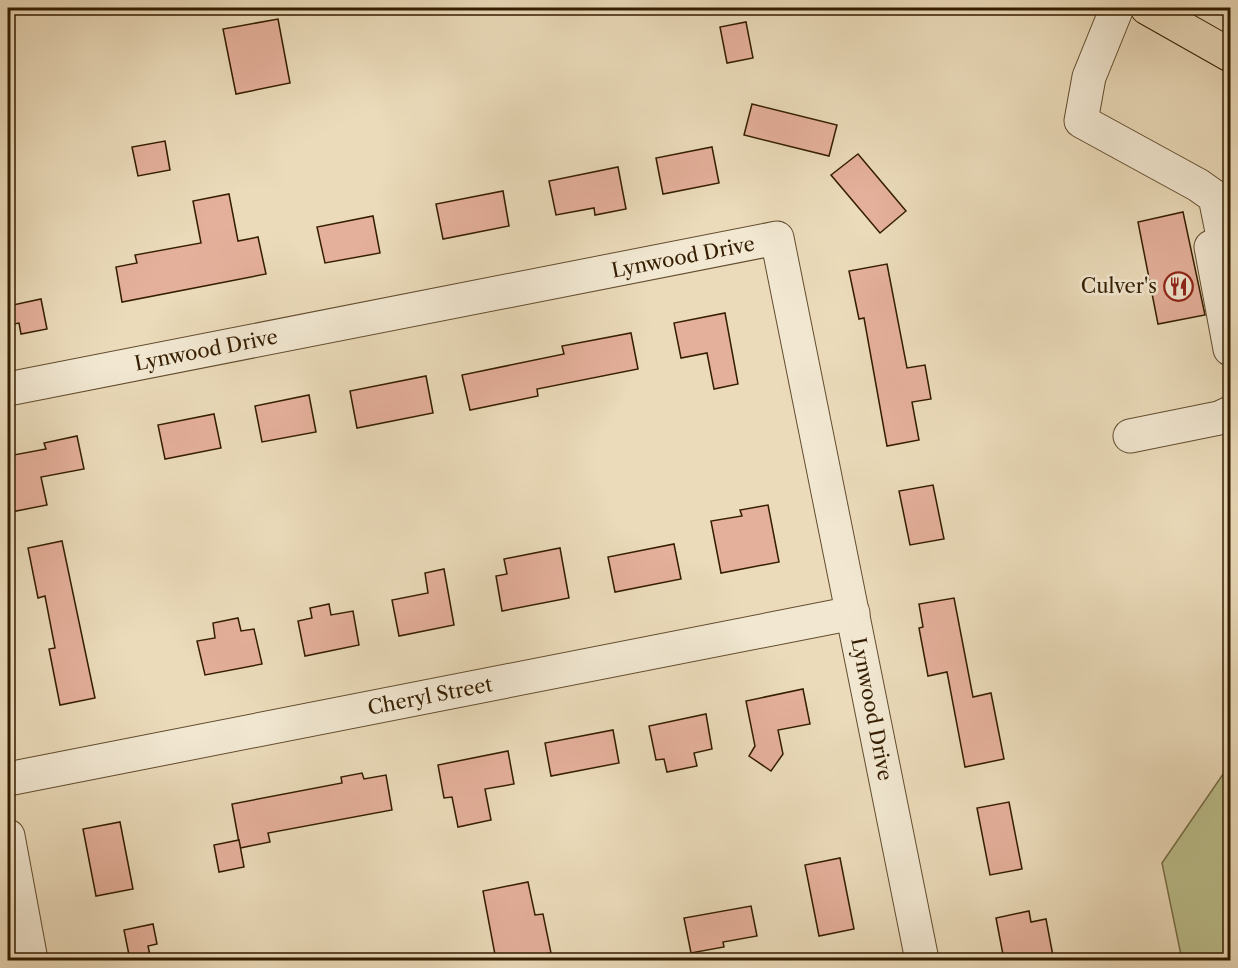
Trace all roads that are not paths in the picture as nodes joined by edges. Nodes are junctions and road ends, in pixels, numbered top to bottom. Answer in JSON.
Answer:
{"nodes":[{"id":1,"x":1117,"y":8,"type":"edge"},
{"id":2,"x":1147,"y":8,"type":"edge"},
{"id":3,"x":1230,"y":55,"type":"edge"},
{"id":4,"x":1198,"y":185,"type":"junction"},
{"id":5,"x":1230,"y":271,"type":"edge"},
{"id":6,"x":1230,"y":349,"type":"edge"},
{"id":7,"x":8,"y":389,"type":"edge"},
{"id":8,"x":1230,"y":412,"type":"edge"},
{"id":9,"x":1130,"y":436,"type":"dead end"},
{"id":10,"x":854,"y":614,"type":"junction"},
{"id":11,"x":8,"y":779,"type":"edge"},
{"id":12,"x":8,"y":836,"type":"edge"},
{"id":13,"x":31,"y":960,"type":"edge"},
{"id":14,"x":922,"y":960,"type":"edge"}],
"edges":[{"from":1,"to":4,"type":"street"},
{"from":2,"to":3,"type":"highway"},
{"from":4,"to":5,"type":"street"},
{"from":4,"to":6,"type":"street"},
{"from":7,"to":10,"type":"street","name":"Lynwood Drive"},
{"from":8,"to":9,"type":"street"},
{"from":10,"to":11,"type":"street","name":"Cheryl Street"},
{"from":10,"to":14,"type":"street","name":"Lynwood Drive"},
{"from":12,"to":13,"type":"street"}]}
